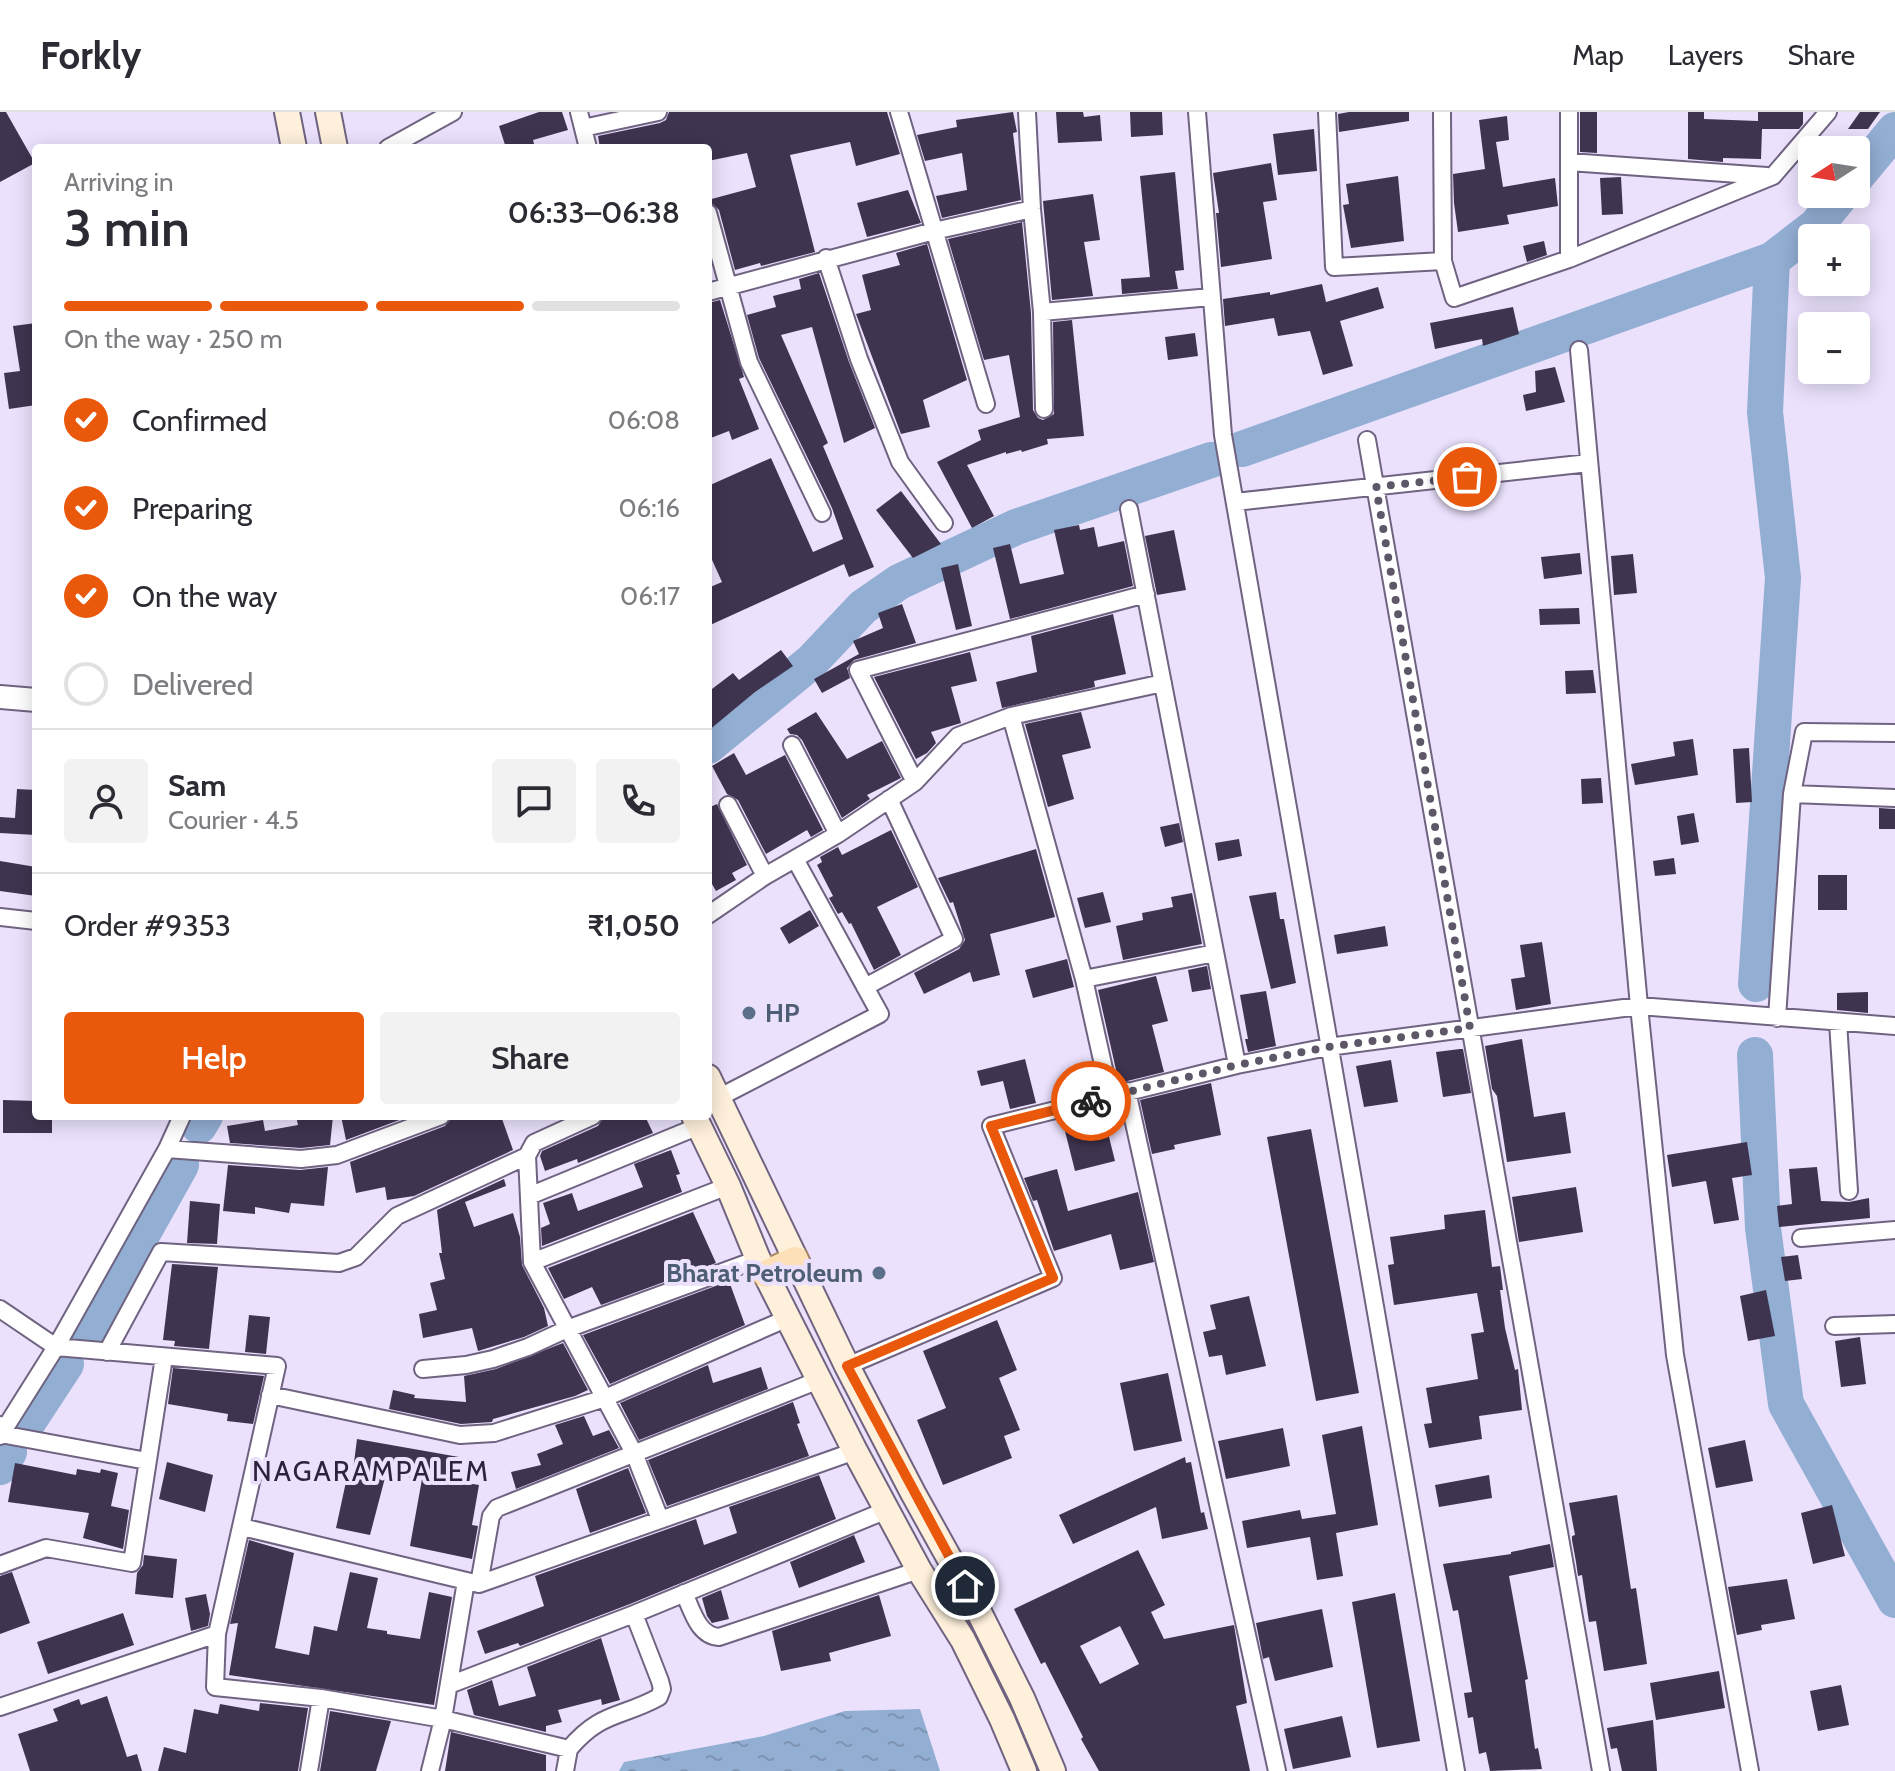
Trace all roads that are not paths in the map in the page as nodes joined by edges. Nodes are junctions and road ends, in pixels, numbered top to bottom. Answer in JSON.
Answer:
{"nodes":[{"id":1,"x":287,"y":112,"type":"edge"},
{"id":2,"x":328,"y":112,"type":"edge"},
{"id":3,"x":453,"y":112,"type":"edge"},
{"id":4,"x":658,"y":112,"type":"edge"},
{"id":5,"x":899,"y":112,"type":"edge"},
{"id":6,"x":1027,"y":112,"type":"edge"},
{"id":7,"x":1197,"y":112,"type":"edge"},
{"id":8,"x":1327,"y":112,"type":"edge"},
{"id":9,"x":1442,"y":112,"type":"edge"},
{"id":10,"x":1569,"y":112,"type":"edge"},
{"id":11,"x":1828,"y":112,"type":"edge"},
{"id":12,"x":581,"y":120,"type":"edge"},
{"id":13,"x":293,"y":144,"type":"edge"},
{"id":14,"x":334,"y":144,"type":"edge"},
{"id":15,"x":395,"y":144,"type":"edge"},
{"id":16,"x":587,"y":144,"type":"edge"},
{"id":17,"x":1569,"y":162,"type":"junction"},
{"id":18,"x":1773,"y":176,"type":"junction"},
{"id":19,"x":1032,"y":209,"type":"junction"},
{"id":20,"x":712,"y":228,"type":"edge"},
{"id":21,"x":934,"y":231,"type":"junction"},
{"id":22,"x":826,"y":258,"type":"junction"},
{"id":23,"x":1569,"y":259,"type":"junction"},
{"id":24,"x":1443,"y":261,"type":"junction"},
{"id":25,"x":728,"y":287,"type":"junction"},
{"id":26,"x":712,"y":291,"type":"edge"},
{"id":27,"x":1211,"y":297,"type":"junction"},
{"id":28,"x":1042,"y":312,"type":"junction"},
{"id":29,"x":1579,"y":350,"type":"dead end"},
{"id":30,"x":986,"y":404,"type":"dead end"},
{"id":31,"x":1044,"y":409,"type":"dead end"},
{"id":32,"x":1367,"y":440,"type":"dead end"},
{"id":33,"x":1589,"y":463,"type":"junction"},
{"id":34,"x":1376,"y":487,"type":"junction"},
{"id":35,"x":1235,"y":502,"type":"junction"},
{"id":36,"x":1129,"y":509,"type":"dead end"},
{"id":37,"x":822,"y":513,"type":"dead end"},
{"id":38,"x":944,"y":523,"type":"dead end"},
{"id":39,"x":1146,"y":594,"type":"junction"},
{"id":40,"x":1163,"y":683,"type":"junction"},
{"id":41,"x":0,"y":697,"type":"edge"},
{"id":42,"x":32,"y":700,"type":"edge"},
{"id":43,"x":1011,"y":716,"type":"junction"},
{"id":44,"x":1895,"y":733,"type":"edge"},
{"id":45,"x":792,"y":745,"type":"dead end"},
{"id":46,"x":915,"y":782,"type":"junction"},
{"id":47,"x":1792,"y":794,"type":"junction"},
{"id":48,"x":1895,"y":798,"type":"edge"},
{"id":49,"x":889,"y":799,"type":"junction"},
{"id":50,"x":728,"y":805,"type":"dead end"},
{"id":51,"x":838,"y":834,"type":"junction"},
{"id":52,"x":795,"y":859,"type":"junction"},
{"id":53,"x":765,"y":876,"type":"junction"},
{"id":54,"x":712,"y":912,"type":"edge"},
{"id":55,"x":0,"y":917,"type":"edge"},
{"id":56,"x":32,"y":921,"type":"edge"},
{"id":57,"x":1215,"y":953,"type":"junction"},
{"id":58,"x":1084,"y":979,"type":"junction"},
{"id":59,"x":865,"y":987,"type":"junction"},
{"id":60,"x":1639,"y":1006,"type":"junction"},
{"id":61,"x":1777,"y":1018,"type":"junction"},
{"id":62,"x":1838,"y":1022,"type":"junction"},
{"id":63,"x":1895,"y":1026,"type":"edge"},
{"id":64,"x":1470,"y":1028,"type":"junction"},
{"id":65,"x":1328,"y":1047,"type":"junction"},
{"id":66,"x":1237,"y":1065,"type":"junction"},
{"id":67,"x":713,"y":1087,"type":"edge"},
{"id":68,"x":1127,"y":1091,"type":"junction"},
{"id":69,"x":1110,"y":1096,"type":"junction"},
{"id":70,"x":180,"y":1120,"type":"edge"},
{"id":71,"x":430,"y":1120,"type":"edge"},
{"id":72,"x":584,"y":1120,"type":"edge"},
{"id":73,"x":696,"y":1121,"type":"edge"},
{"id":74,"x":167,"y":1149,"type":"junction"},
{"id":75,"x":527,"y":1156,"type":"junction"},
{"id":76,"x":728,"y":1186,"type":"junction"},
{"id":77,"x":1849,"y":1191,"type":"dead end"},
{"id":78,"x":529,"y":1196,"type":"junction"},
{"id":79,"x":1895,"y":1230,"type":"edge"},
{"id":80,"x":1801,"y":1238,"type":"dead end"},
{"id":81,"x":795,"y":1260,"type":"junction"},
{"id":82,"x":532,"y":1262,"type":"junction"},
{"id":83,"x":762,"y":1266,"type":"junction"},
{"id":84,"x":0,"y":1309,"type":"edge"},
{"id":85,"x":788,"y":1318,"type":"junction"},
{"id":86,"x":1895,"y":1324,"type":"edge"},
{"id":87,"x":1834,"y":1326,"type":"dead end"},
{"id":88,"x":567,"y":1329,"type":"junction"},
{"id":89,"x":56,"y":1347,"type":"junction"},
{"id":90,"x":107,"y":1352,"type":"junction"},
{"id":91,"x":164,"y":1357,"type":"junction"},
{"id":92,"x":847,"y":1366,"type":"junction"},
{"id":93,"x":423,"y":1369,"type":"dead end"},
{"id":94,"x":819,"y":1380,"type":"junction"},
{"id":95,"x":270,"y":1395,"type":"junction"},
{"id":96,"x":605,"y":1398,"type":"junction"},
{"id":97,"x":0,"y":1431,"type":"edge"},
{"id":98,"x":855,"y":1451,"type":"junction"},
{"id":99,"x":634,"y":1453,"type":"junction"},
{"id":100,"x":147,"y":1461,"type":"junction"},
{"id":101,"x":887,"y":1510,"type":"junction"},
{"id":102,"x":660,"y":1519,"type":"junction"},
{"id":103,"x":242,"y":1527,"type":"junction"},
{"id":104,"x":0,"y":1565,"type":"edge"},
{"id":105,"x":919,"y":1570,"type":"junction"},
{"id":106,"x":473,"y":1582,"type":"junction"},
{"id":107,"x":684,"y":1593,"type":"junction"},
{"id":108,"x":634,"y":1614,"type":"junction"},
{"id":109,"x":217,"y":1634,"type":"junction"},
{"id":110,"x":449,"y":1685,"type":"junction"},
{"id":111,"x":321,"y":1698,"type":"junction"},
{"id":112,"x":0,"y":1707,"type":"edge"},
{"id":113,"x":443,"y":1719,"type":"junction"},
{"id":114,"x":569,"y":1749,"type":"junction"},
{"id":115,"x":309,"y":1771,"type":"edge"},
{"id":116,"x":430,"y":1771,"type":"edge"},
{"id":117,"x":565,"y":1771,"type":"edge"},
{"id":118,"x":1024,"y":1771,"type":"edge"},
{"id":119,"x":1053,"y":1771,"type":"edge"},
{"id":120,"x":1277,"y":1771,"type":"edge"},
{"id":121,"x":1456,"y":1771,"type":"edge"},
{"id":122,"x":1601,"y":1771,"type":"edge"},
{"id":123,"x":1750,"y":1771,"type":"edge"}],
"edges":[{"from":1,"to":13,"type":"main road"},
{"from":2,"to":14,"type":"main road"},
{"from":3,"to":15,"type":"street"},
{"from":4,"to":12,"type":"street"},
{"from":5,"to":21,"type":"street"},
{"from":6,"to":19,"type":"street"},
{"from":7,"to":27,"type":"street"},
{"from":8,"to":24,"type":"street"},
{"from":9,"to":24,"type":"street"},
{"from":10,"to":17,"type":"street"},
{"from":11,"to":18,"type":"street"},
{"from":12,"to":16,"type":"street"},
{"from":17,"to":18,"type":"street"},
{"from":17,"to":23,"type":"street"},
{"from":18,"to":23,"type":"street"},
{"from":19,"to":21,"type":"street"},
{"from":19,"to":28,"type":"street"},
{"from":20,"to":25,"type":"street"},
{"from":21,"to":22,"type":"street"},
{"from":21,"to":30,"type":"street"},
{"from":22,"to":25,"type":"street"},
{"from":22,"to":38,"type":"street"},
{"from":23,"to":24,"type":"street"},
{"from":25,"to":26,"type":"street"},
{"from":25,"to":37,"type":"street"},
{"from":27,"to":28,"type":"street"},
{"from":27,"to":35,"type":"street"},
{"from":28,"to":31,"type":"street"},
{"from":29,"to":33,"type":"street"},
{"from":32,"to":34,"type":"street"},
{"from":33,"to":34,"type":"street"},
{"from":33,"to":60,"type":"street"},
{"from":34,"to":35,"type":"street"},
{"from":34,"to":64,"type":"street"},
{"from":35,"to":65,"type":"street"},
{"from":36,"to":39,"type":"street"},
{"from":39,"to":40,"type":"street"},
{"from":39,"to":46,"type":"street"},
{"from":40,"to":43,"type":"street"},
{"from":40,"to":57,"type":"street"},
{"from":41,"to":42,"type":"street"},
{"from":43,"to":46,"type":"street"},
{"from":43,"to":58,"type":"street"},
{"from":44,"to":47,"type":"street"},
{"from":45,"to":51,"type":"street"},
{"from":46,"to":49,"type":"street"},
{"from":47,"to":48,"type":"street"},
{"from":47,"to":61,"type":"street"},
{"from":49,"to":51,"type":"street"},
{"from":49,"to":59,"type":"street"},
{"from":50,"to":53,"type":"street"},
{"from":51,"to":52,"type":"street"},
{"from":52,"to":53,"type":"street"},
{"from":52,"to":59,"type":"street"},
{"from":53,"to":54,"type":"street"},
{"from":55,"to":56,"type":"street"},
{"from":57,"to":58,"type":"street"},
{"from":57,"to":66,"type":"street"},
{"from":58,"to":69,"type":"street"},
{"from":59,"to":67,"type":"street"},
{"from":60,"to":61,"type":"street"},
{"from":60,"to":64,"type":"street"},
{"from":60,"to":123,"type":"street"},
{"from":61,"to":62,"type":"street"},
{"from":62,"to":63,"type":"street"},
{"from":62,"to":77,"type":"street"},
{"from":64,"to":65,"type":"street"},
{"from":64,"to":122,"type":"street"},
{"from":65,"to":66,"type":"street"},
{"from":65,"to":121,"type":"street"},
{"from":66,"to":68,"type":"street"},
{"from":67,"to":81,"type":"main road"},
{"from":68,"to":69,"type":"street"},
{"from":68,"to":120,"type":"street"},
{"from":69,"to":92,"type":"street"},
{"from":70,"to":74,"type":"street"},
{"from":71,"to":74,"type":"street"},
{"from":72,"to":75,"type":"street"},
{"from":73,"to":76,"type":"main road"},
{"from":73,"to":78,"type":"street"},
{"from":74,"to":89,"type":"street"},
{"from":75,"to":78,"type":"street"},
{"from":75,"to":90,"type":"street"},
{"from":76,"to":82,"type":"street"},
{"from":76,"to":83,"type":"main road"},
{"from":78,"to":82,"type":"street"},
{"from":79,"to":80,"type":"street"},
{"from":81,"to":83,"type":"main road"},
{"from":81,"to":92,"type":"main road"},
{"from":82,"to":88,"type":"street"},
{"from":83,"to":85,"type":"main road"},
{"from":83,"to":88,"type":"street"},
{"from":84,"to":89,"type":"street"},
{"from":85,"to":94,"type":"main road"},
{"from":85,"to":96,"type":"street"},
{"from":86,"to":87,"type":"street"},
{"from":88,"to":93,"type":"street"},
{"from":88,"to":96,"type":"street"},
{"from":89,"to":90,"type":"street"},
{"from":89,"to":97,"type":"street"},
{"from":90,"to":91,"type":"street"},
{"from":91,"to":95,"type":"street"},
{"from":91,"to":100,"type":"street"},
{"from":92,"to":119,"type":"main road"},
{"from":94,"to":98,"type":"main road"},
{"from":94,"to":99,"type":"street"},
{"from":95,"to":96,"type":"street"},
{"from":95,"to":103,"type":"street"},
{"from":96,"to":99,"type":"street"},
{"from":97,"to":100,"type":"street"},
{"from":98,"to":101,"type":"main road"},
{"from":98,"to":102,"type":"street"},
{"from":99,"to":102,"type":"street"},
{"from":99,"to":106,"type":"street"},
{"from":100,"to":104,"type":"street"},
{"from":101,"to":105,"type":"main road"},
{"from":101,"to":107,"type":"street"},
{"from":102,"to":106,"type":"street"},
{"from":103,"to":106,"type":"street"},
{"from":103,"to":109,"type":"street"},
{"from":105,"to":107,"type":"street"},
{"from":105,"to":118,"type":"main road"},
{"from":106,"to":110,"type":"street"},
{"from":107,"to":108,"type":"street"},
{"from":108,"to":110,"type":"street"},
{"from":108,"to":114,"type":"street"},
{"from":109,"to":111,"type":"street"},
{"from":109,"to":112,"type":"street"},
{"from":110,"to":113,"type":"street"},
{"from":111,"to":113,"type":"street"},
{"from":111,"to":115,"type":"street"},
{"from":113,"to":114,"type":"street"},
{"from":113,"to":116,"type":"street"},
{"from":114,"to":117,"type":"street"}]}
